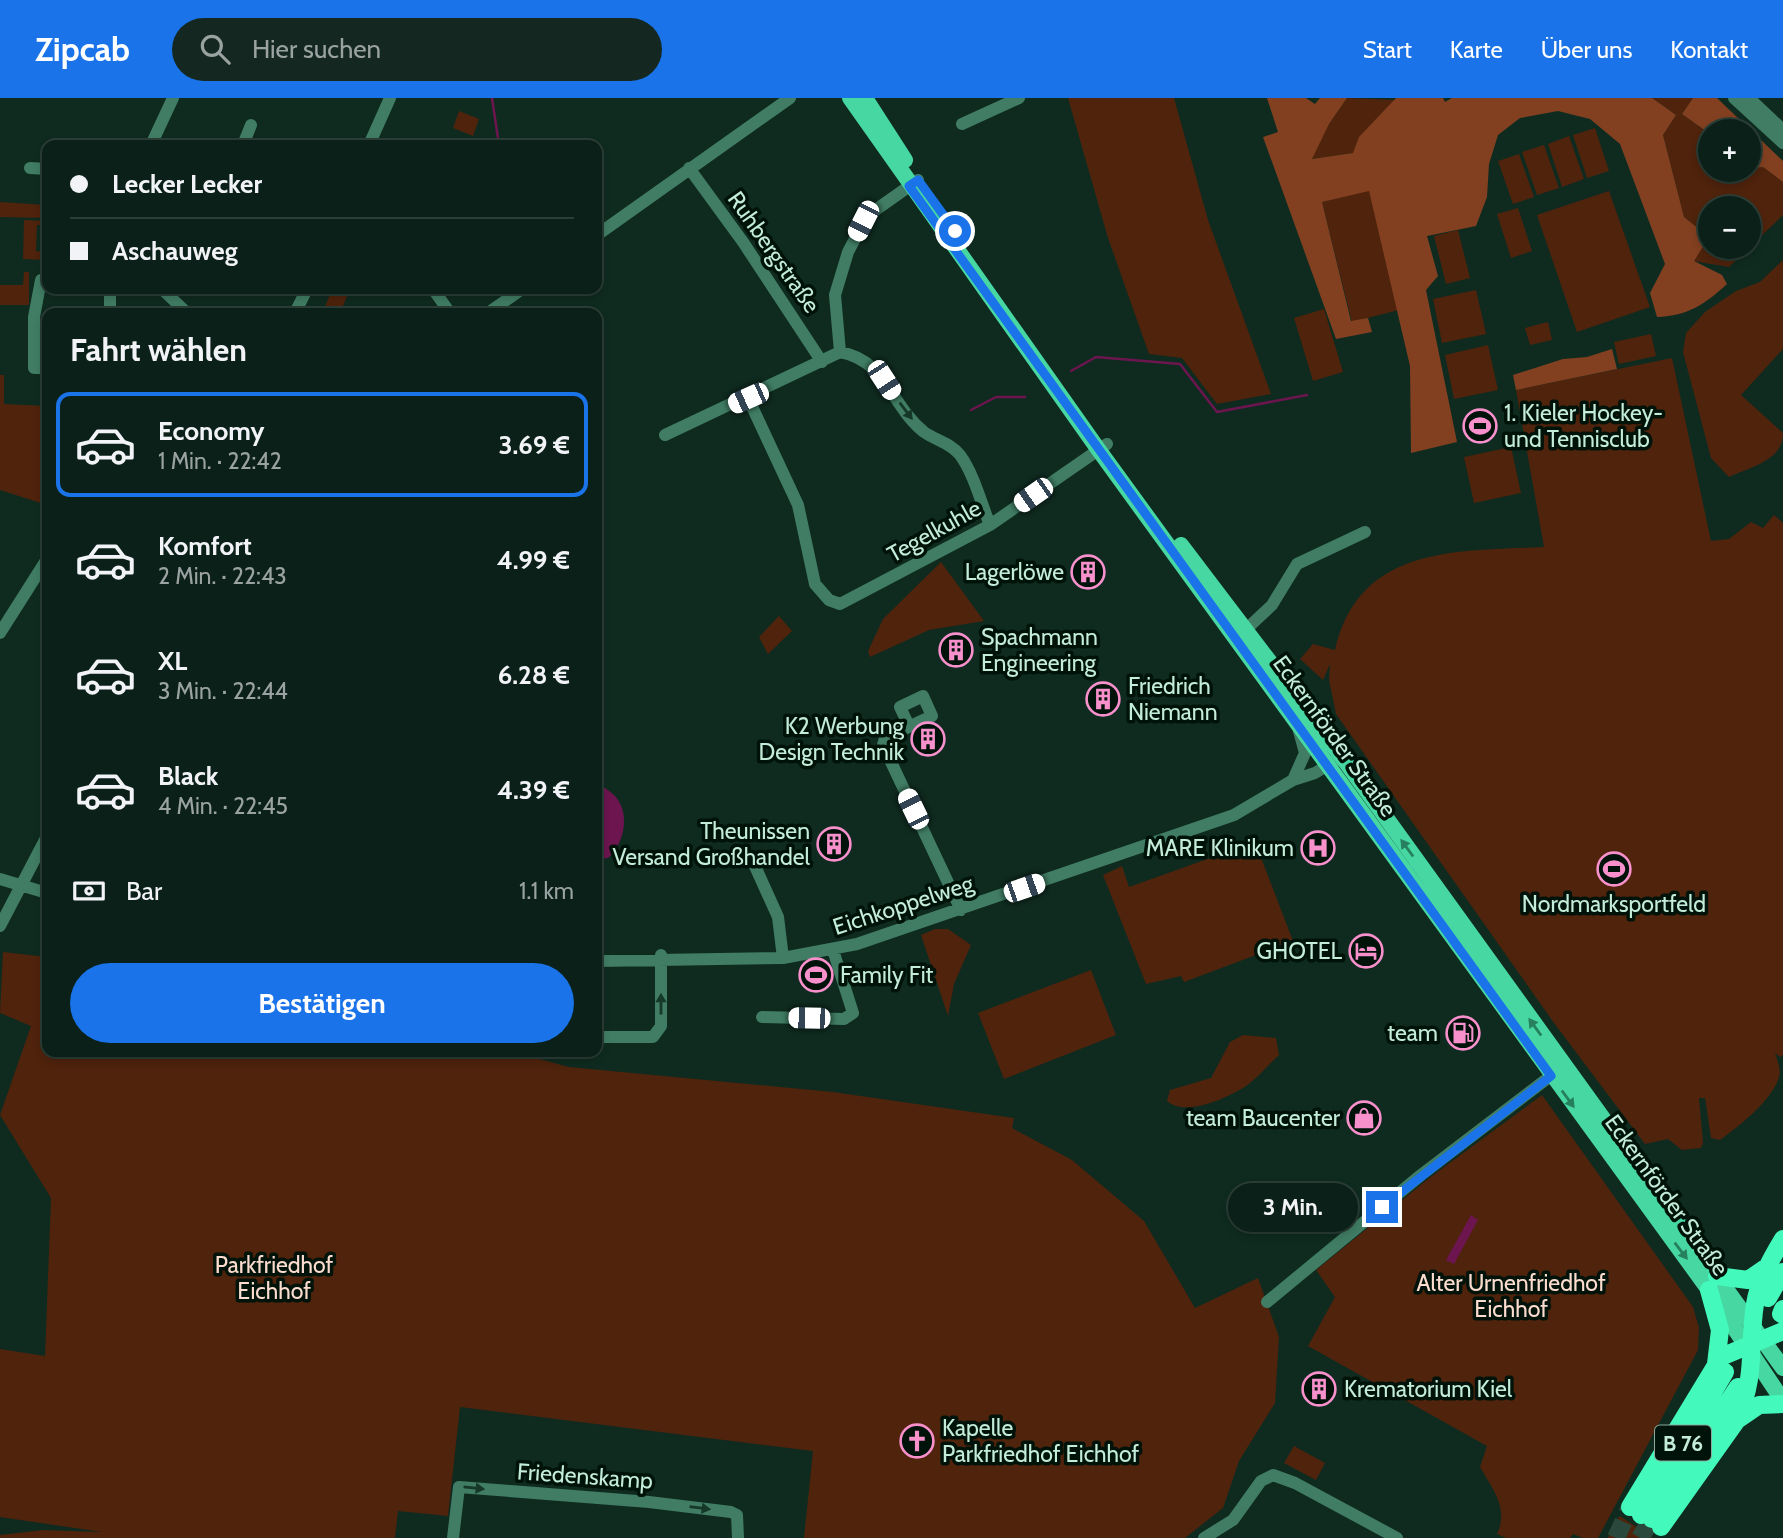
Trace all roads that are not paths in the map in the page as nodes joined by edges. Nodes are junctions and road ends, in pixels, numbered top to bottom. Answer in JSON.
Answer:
{"nodes":[{"id":1,"x":173,"y":98,"type":"edge"},
{"id":2,"x":390,"y":98,"type":"edge"},
{"id":3,"x":790,"y":98,"type":"edge"},
{"id":4,"x":850,"y":98,"type":"edge"},
{"id":5,"x":865,"y":98,"type":"edge"},
{"id":6,"x":1019,"y":98,"type":"edge"},
{"id":7,"x":1734,"y":98,"type":"edge"},
{"id":8,"x":1749,"y":98,"type":"edge"},
{"id":9,"x":962,"y":124,"type":"dead end"},
{"id":10,"x":251,"y":125,"type":"dead end"},
{"id":11,"x":1783,"y":130,"type":"edge"},
{"id":12,"x":157,"y":140,"type":"edge"},
{"id":13,"x":245,"y":140,"type":"edge"},
{"id":14,"x":371,"y":140,"type":"edge"},
{"id":15,"x":1783,"y":143,"type":"edge"},
{"id":16,"x":689,"y":168,"type":"junction"},
{"id":17,"x":30,"y":169,"type":"dead end"},
{"id":18,"x":42,"y":169,"type":"edge"},
{"id":19,"x":914,"y":183,"type":"junction"},
{"id":20,"x":602,"y":231,"type":"edge"},
{"id":21,"x":41,"y":280,"type":"dead end"},
{"id":22,"x":167,"y":294,"type":"edge"},
{"id":23,"x":515,"y":294,"type":"edge"},
{"id":24,"x":182,"y":308,"type":"edge"},
{"id":25,"x":495,"y":308,"type":"edge"},
{"id":26,"x":840,"y":352,"type":"junction"},
{"id":27,"x":822,"y":362,"type":"junction"},
{"id":28,"x":42,"y":368,"type":"edge"},
{"id":29,"x":748,"y":398,"type":"junction"},
{"id":30,"x":665,"y":435,"type":"dead end"},
{"id":31,"x":1102,"y":447,"type":"junction"},
{"id":32,"x":990,"y":525,"type":"junction"},
{"id":33,"x":1365,"y":532,"type":"dead end"},
{"id":34,"x":42,"y":567,"type":"edge"},
{"id":35,"x":0,"y":633,"type":"edge"},
{"id":36,"x":1241,"y":634,"type":"junction"},
{"id":37,"x":1296,"y":720,"type":"junction"},
{"id":38,"x":909,"y":726,"type":"dead end"},
{"id":39,"x":1332,"y":756,"type":"junction"},
{"id":40,"x":1300,"y":768,"type":"junction"},
{"id":41,"x":1293,"y":780,"type":"junction"},
{"id":42,"x":42,"y":845,"type":"edge"},
{"id":43,"x":754,"y":864,"type":"dead end"},
{"id":44,"x":0,"y":879,"type":"edge"},
{"id":45,"x":20,"y":885,"type":"junction"},
{"id":46,"x":42,"y":892,"type":"edge"},
{"id":47,"x":961,"y":910,"type":"junction"},
{"id":48,"x":0,"y":926,"type":"edge"},
{"id":49,"x":833,"y":950,"type":"junction"},
{"id":50,"x":661,"y":958,"type":"junction"},
{"id":51,"x":783,"y":958,"type":"junction"},
{"id":52,"x":602,"y":961,"type":"edge"},
{"id":53,"x":762,"y":1017,"type":"dead end"},
{"id":54,"x":602,"y":1037,"type":"edge"},
{"id":55,"x":1557,"y":1072,"type":"junction"},
{"id":56,"x":1783,"y":1239,"type":"edge"},
{"id":57,"x":1775,"y":1269,"type":"edge"},
{"id":58,"x":1713,"y":1283,"type":"junction"},
{"id":59,"x":1768,"y":1298,"type":"dead end"},
{"id":60,"x":1267,"y":1302,"type":"dead end"},
{"id":61,"x":1782,"y":1318,"type":"edge"},
{"id":62,"x":1754,"y":1342,"type":"junction"},
{"id":63,"x":1783,"y":1367,"type":"edge"},
{"id":64,"x":1721,"y":1368,"type":"junction"},
{"id":65,"x":1738,"y":1387,"type":"dead end"},
{"id":66,"x":1783,"y":1402,"type":"edge"},
{"id":67,"x":1737,"y":1420,"type":"junction"},
{"id":68,"x":1645,"y":1518,"type":"junction"},
{"id":69,"x":453,"y":1538,"type":"edge"},
{"id":70,"x":738,"y":1538,"type":"edge"},
{"id":71,"x":1204,"y":1538,"type":"edge"},
{"id":72,"x":1397,"y":1538,"type":"edge"}],
"edges":[{"from":1,"to":12,"type":"street"},
{"from":2,"to":14,"type":"street"},
{"from":3,"to":16,"type":"street"},
{"from":4,"to":19,"type":"main road","name":"Eckernförder Straße"},
{"from":5,"to":19,"type":"main road","name":"Eckernförder Straße"},
{"from":6,"to":9,"type":"street"},
{"from":7,"to":15,"type":"street"},
{"from":8,"to":11,"type":"street"},
{"from":10,"to":13,"type":"street"},
{"from":16,"to":20,"type":"street"},
{"from":16,"to":27,"type":"street","name":"Ruhbergstraße"},
{"from":17,"to":18,"type":"street"},
{"from":19,"to":26,"type":"street"},
{"from":19,"to":31,"type":"main road","name":"Eckernförder Straße"},
{"from":21,"to":28,"type":"street"},
{"from":22,"to":24,"type":"street"},
{"from":23,"to":25,"type":"street"},
{"from":26,"to":27,"type":"street"},
{"from":26,"to":32,"type":"street","one_way":true},
{"from":27,"to":29,"type":"street"},
{"from":29,"to":30,"type":"street"},
{"from":29,"to":32,"type":"street","name":"Tegelkuhle"},
{"from":31,"to":32,"type":"street","name":"Tegelkuhle"},
{"from":31,"to":36,"type":"main road","name":"Eckernförder Straße"},
{"from":33,"to":36,"type":"street"},
{"from":34,"to":35,"type":"street"},
{"from":36,"to":37,"type":"main road","name":"Eckernförder Straße"},
{"from":36,"to":39,"type":"main road","name":"Eckernförder Straße"},
{"from":37,"to":39,"type":"main road","name":"Eckernförder Straße"},
{"from":37,"to":40,"type":"street","name":"Eichkoppelweg"},
{"from":38,"to":47,"type":"street"},
{"from":39,"to":40,"type":"street","name":"Eichkoppelweg"},
{"from":39,"to":41,"type":"street","name":"Eichkoppelweg"},
{"from":39,"to":55,"type":"main road","name":"Eckernförder Straße"},
{"from":40,"to":41,"type":"street","name":"Eichkoppelweg"},
{"from":41,"to":47,"type":"street","name":"Eichkoppelweg"},
{"from":42,"to":45,"type":"street"},
{"from":43,"to":51,"type":"street"},
{"from":44,"to":45,"type":"street"},
{"from":45,"to":46,"type":"street"},
{"from":45,"to":48,"type":"street"},
{"from":47,"to":49,"type":"street","name":"Eichkoppelweg"},
{"from":49,"to":51,"type":"street","name":"Eichkoppelweg"},
{"from":49,"to":53,"type":"street"},
{"from":50,"to":51,"type":"street","name":"Eichkoppelweg"},
{"from":50,"to":52,"type":"street","name":"Eichkoppelweg"},
{"from":54,"to":50,"type":"street","one_way":true},
{"from":55,"to":58,"type":"main road","name":"Eckernförder Straße"},
{"from":55,"to":60,"type":"street"},
{"from":56,"to":57,"type":"highway"},
{"from":57,"to":58,"type":"highway"},
{"from":57,"to":59,"type":"highway"},
{"from":57,"to":62,"type":"highway"},
{"from":58,"to":62,"type":"main road","name":"Eckernförder Straße"},
{"from":58,"to":64,"type":"highway"},
{"from":61,"to":62,"type":"highway"},
{"from":62,"to":63,"type":"main road","name":"Eckernförder Straße"},
{"from":62,"to":64,"type":"highway"},
{"from":62,"to":66,"type":"main road","name":"Eckernförder Straße"},
{"from":62,"to":67,"type":"highway"},
{"from":64,"to":68,"type":"highway","number":"B 76"},
{"from":65,"to":68,"type":"highway","number":"B 76"},
{"from":66,"to":67,"type":"highway"},
{"from":67,"to":68,"type":"highway"},
{"from":69,"to":70,"type":"street","name":"Friedenskamp","one_way":true},
{"from":71,"to":72,"type":"street"}]}
